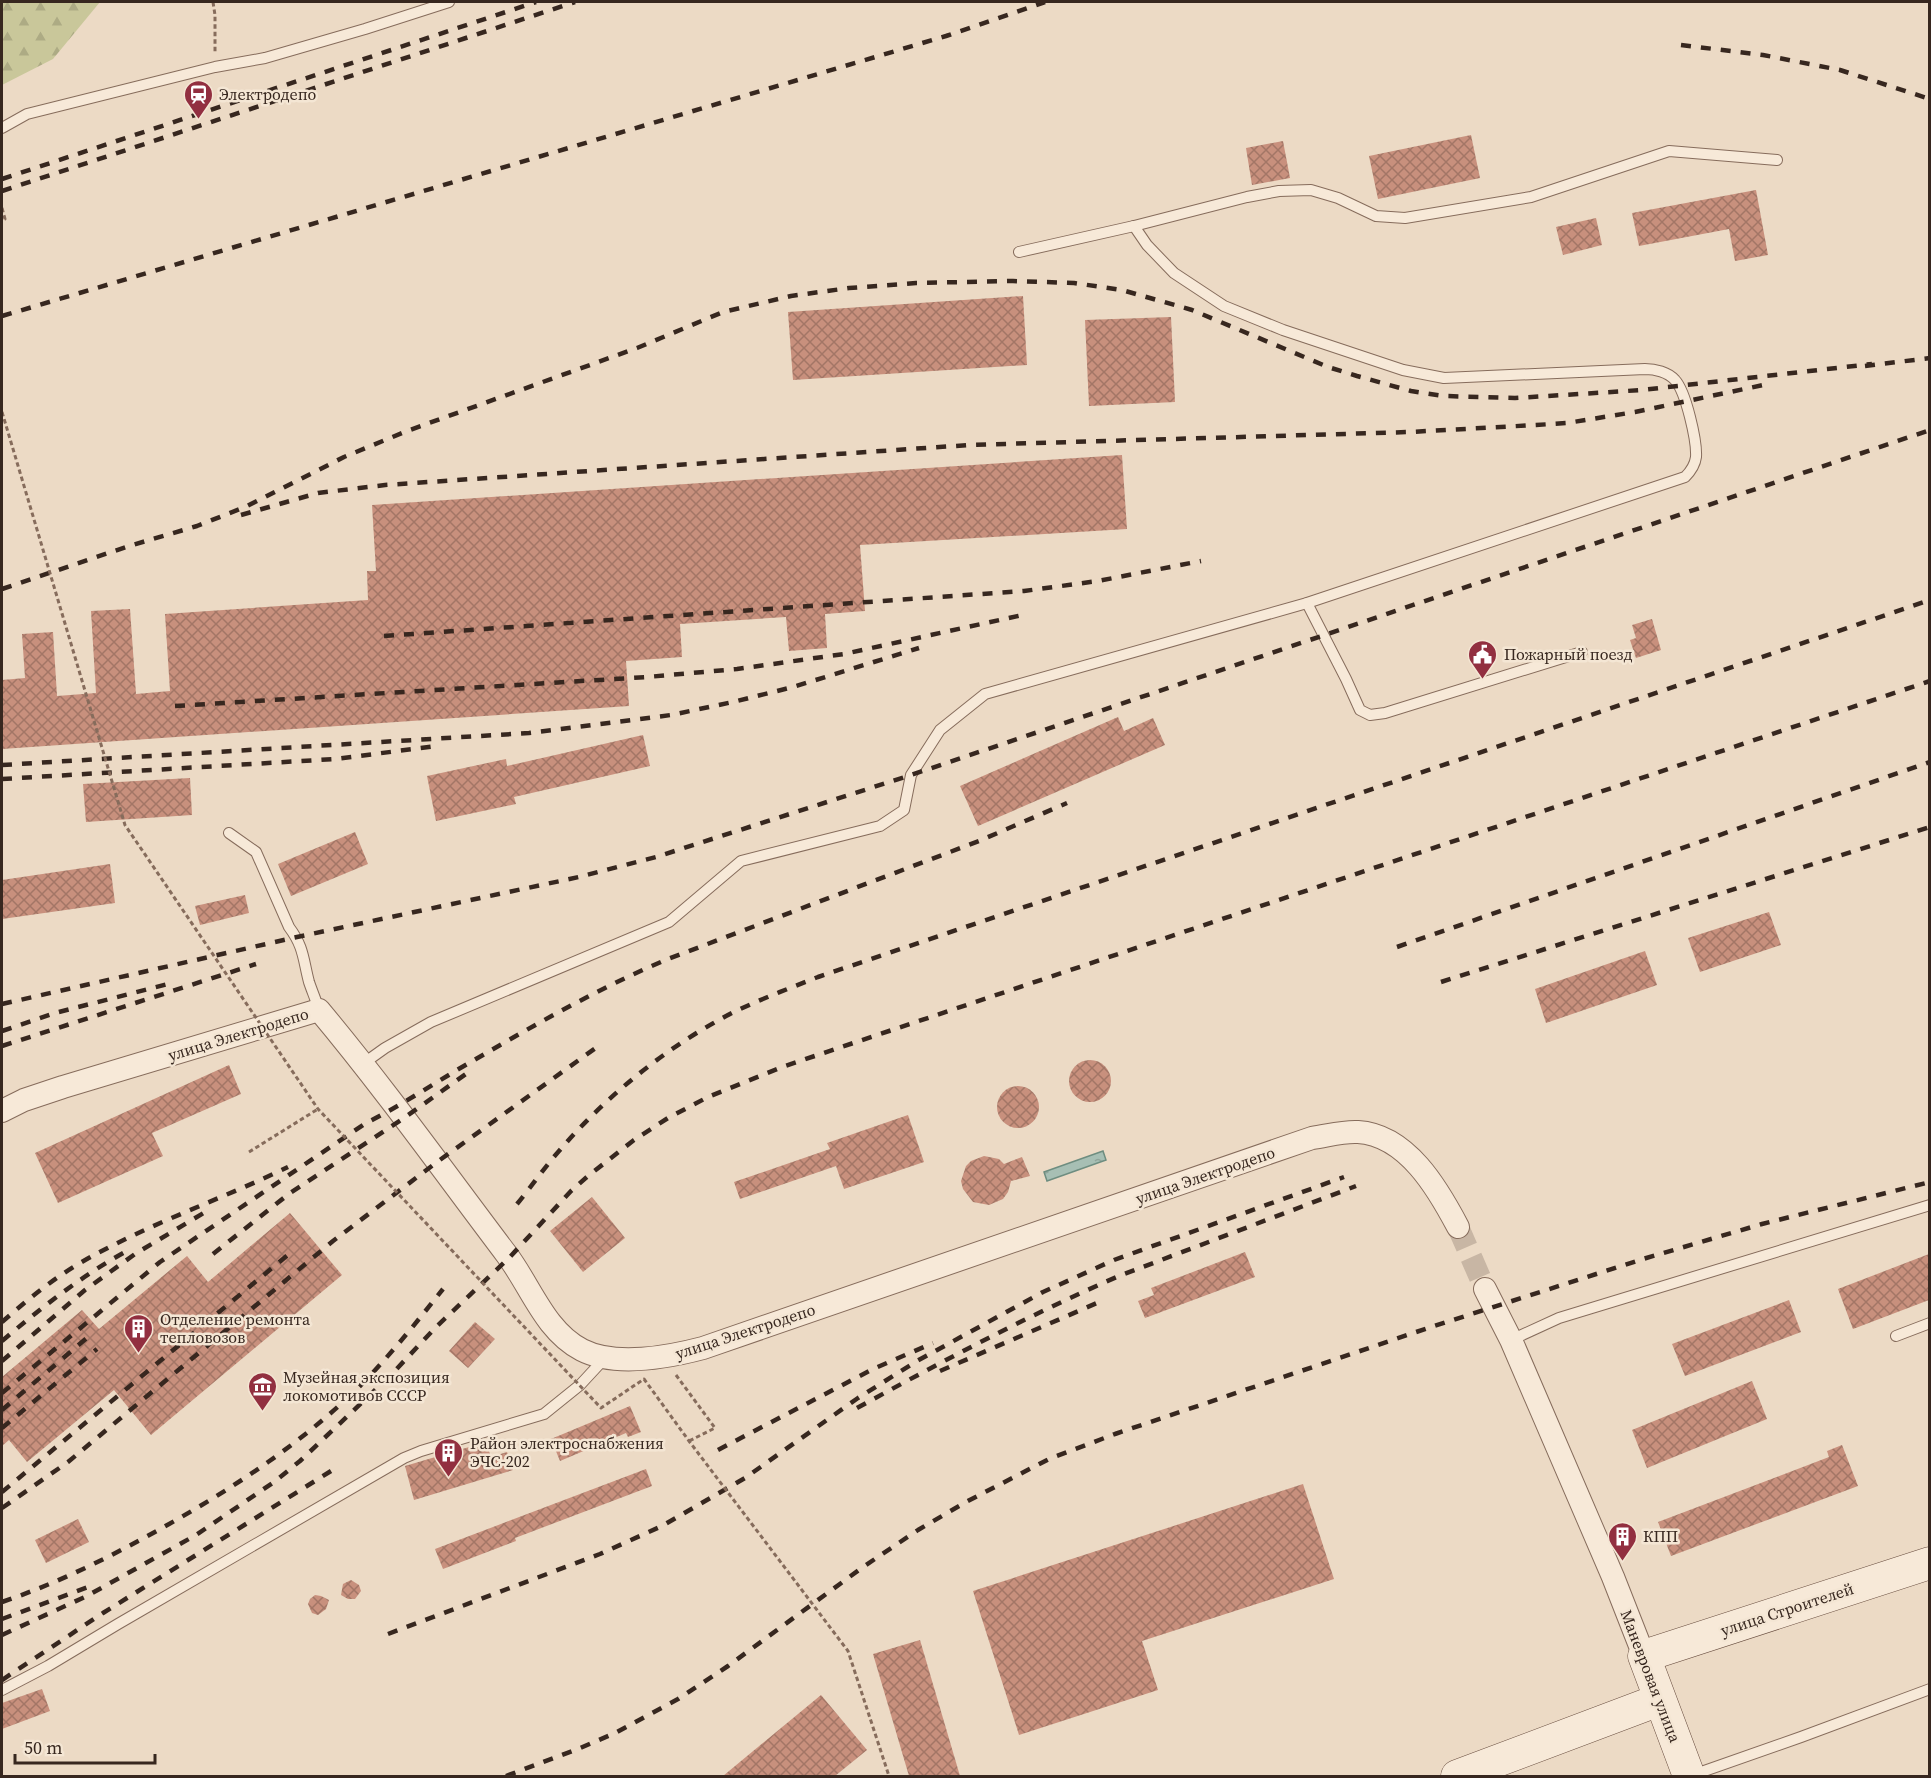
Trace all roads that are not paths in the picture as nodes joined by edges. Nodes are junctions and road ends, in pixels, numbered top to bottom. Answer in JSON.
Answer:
{"nodes":[{"id":1,"x":449,"y":2,"type":"edge"},
{"id":2,"x":2,"y":128,"type":"edge"},
{"id":3,"x":1777,"y":160,"type":"dead end"},
{"id":4,"x":1134,"y":226,"type":"junction"},
{"id":5,"x":1019,"y":252,"type":"dead end"},
{"id":6,"x":1307,"y":603,"type":"junction"},
{"id":7,"x":1582,"y":652,"type":"dead end"},
{"id":8,"x":228,"y":833,"type":"dead end"},
{"id":9,"x":319,"y":1010,"type":"junction"},
{"id":10,"x":363,"y":1064,"type":"junction"},
{"id":11,"x":2,"y":1111,"type":"edge"},
{"id":12,"x":1929,"y":1204,"type":"edge"},
{"id":13,"x":1458,"y":1227,"type":"tunnel mouth"},
{"id":14,"x":1485,"y":1289,"type":"tunnel mouth"},
{"id":15,"x":1929,"y":1323,"type":"edge"},
{"id":16,"x":1896,"y":1336,"type":"dead end"},
{"id":17,"x":1511,"y":1340,"type":"junction"},
{"id":18,"x":605,"y":1358,"type":"junction"},
{"id":19,"x":1927,"y":1570,"type":"edge"},
{"id":20,"x":1644,"y":1656,"type":"junction"},
{"id":21,"x":1929,"y":1689,"type":"edge"},
{"id":22,"x":2,"y":1690,"type":"edge"},
{"id":23,"x":1659,"y":1700,"type":"junction"},
{"id":24,"x":1456,"y":1776,"type":"edge"},
{"id":25,"x":1689,"y":1776,"type":"edge"}],
"edges":[{"from":1,"to":2,"type":"lane"},
{"from":3,"to":4,"type":"lane"},
{"from":4,"to":5,"type":"lane"},
{"from":4,"to":6,"type":"lane"},
{"from":6,"to":7,"type":"lane"},
{"from":6,"to":10,"type":"lane"},
{"from":8,"to":9,"type":"lane"},
{"from":9,"to":10,"type":"street","name":"улица Электродепо"},
{"from":9,"to":11,"type":"street","name":"улица Электродепо"},
{"from":10,"to":18,"type":"street","name":"улица Электродепо"},
{"from":12,"to":17,"type":"lane"},
{"from":13,"to":18,"type":"street","name":"улица Электродепо"},
{"from":14,"to":17,"type":"street"},
{"from":15,"to":16,"type":"lane"},
{"from":17,"to":20,"type":"street","name":"Маневровая улица"},
{"from":18,"to":22,"type":"lane"},
{"from":19,"to":20,"type":"street","name":"улица Строителей"},
{"from":20,"to":23,"type":"street","name":"Маневровая улица"},
{"from":21,"to":25,"type":"lane"},
{"from":23,"to":24,"type":"street"},
{"from":23,"to":25,"type":"street","name":"Маневровая улица"}]}
